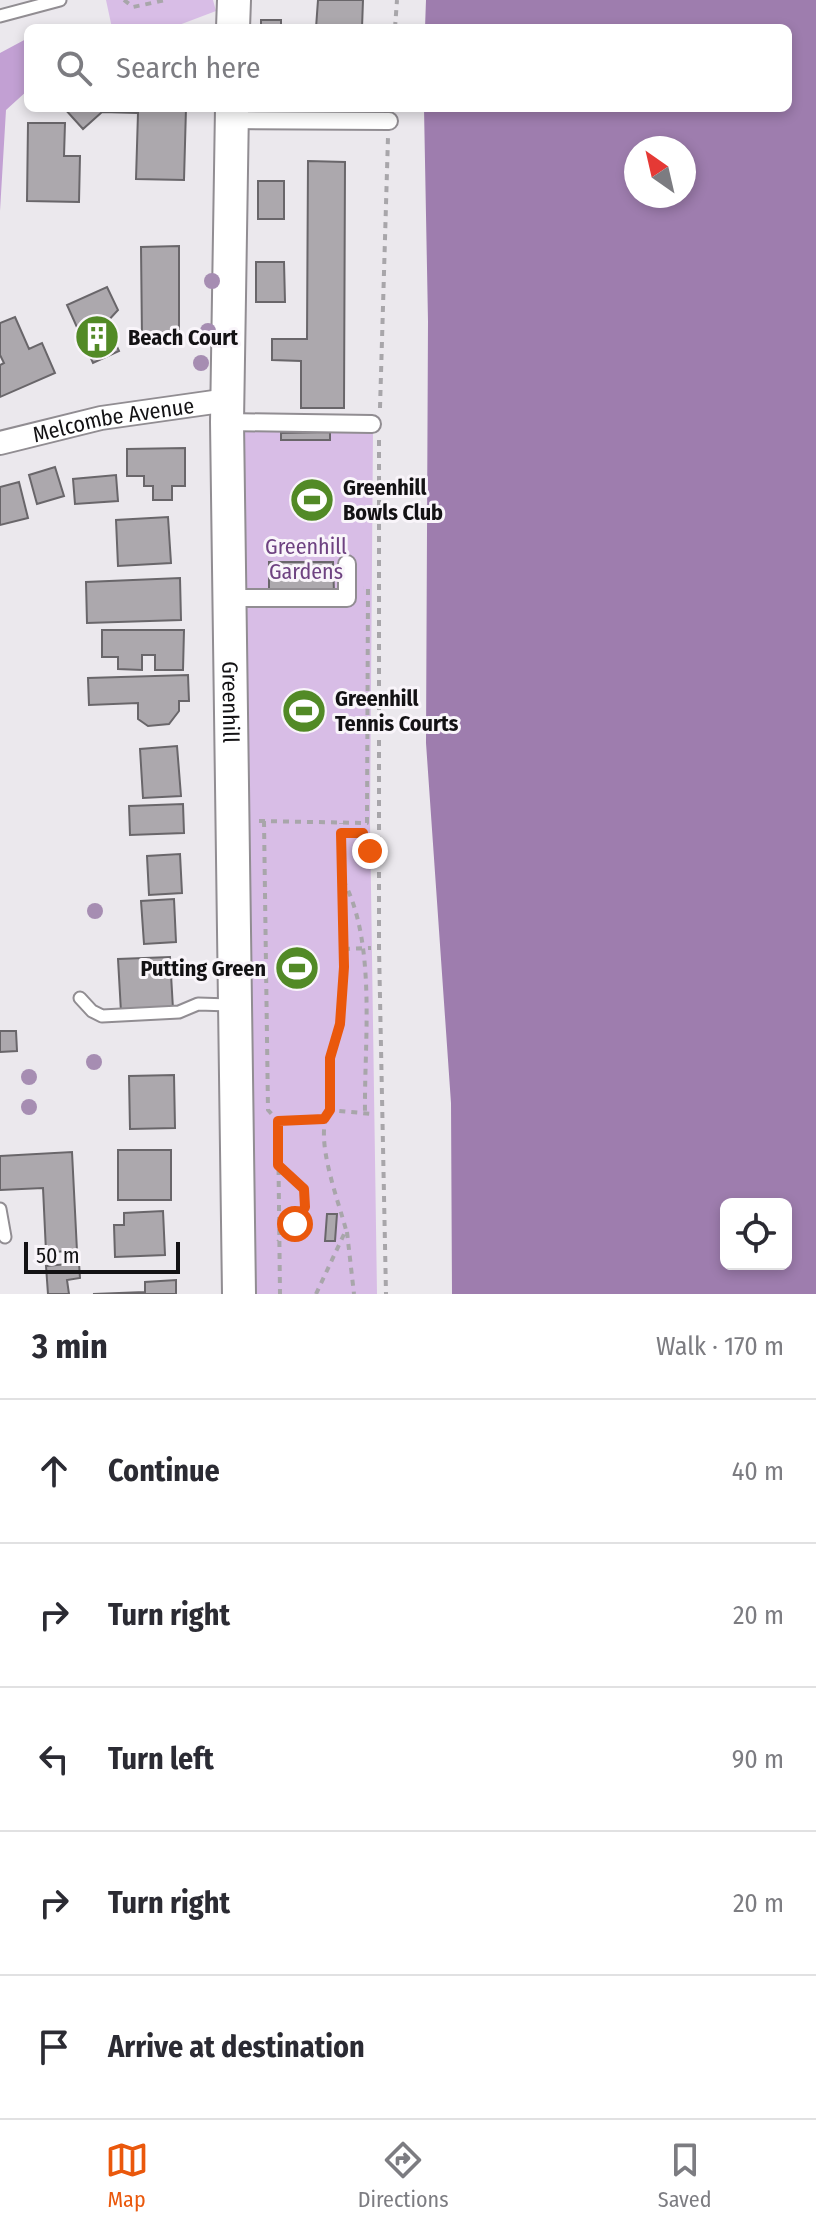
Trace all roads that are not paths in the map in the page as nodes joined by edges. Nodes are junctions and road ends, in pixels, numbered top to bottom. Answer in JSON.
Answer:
{"nodes":[{"id":1,"x":60,"y":0,"type":"edge"},
{"id":2,"x":234,"y":0,"type":"edge"},
{"id":3,"x":0,"y":16,"type":"edge"},
{"id":4,"x":233,"y":24,"type":"edge"},
{"id":5,"x":232,"y":114,"type":"edge"},
{"id":6,"x":389,"y":121,"type":"road end"},
{"id":7,"x":228,"y":411,"type":"junction"},
{"id":8,"x":377,"y":427,"type":"road end"},
{"id":9,"x":0,"y":443,"type":"edge"},
{"id":10,"x":347,"y":564,"type":"dead end"},
{"id":11,"x":230,"y":598,"type":"junction"},
{"id":12,"x":80,"y":998,"type":"dead end"},
{"id":13,"x":235,"y":1006,"type":"junction"},
{"id":14,"x":0,"y":1209,"type":"edge"},
{"id":15,"x":5,"y":1237,"type":"dead end"},
{"id":16,"x":239,"y":1294,"type":"edge"}],
"edges":[{"from":1,"to":3,"type":"lane"},
{"from":2,"to":4,"type":"main road"},
{"from":5,"to":6,"type":"street"},
{"from":5,"to":7,"type":"main road","name":"Greenhill"},
{"from":7,"to":8,"type":"street"},
{"from":7,"to":9,"type":"street","name":"Melcombe Avenue"},
{"from":7,"to":11,"type":"main road","name":"Greenhill"},
{"from":10,"to":11,"type":"street"},
{"from":11,"to":13,"type":"main road","name":"Greenhill"},
{"from":12,"to":13,"type":"lane"},
{"from":13,"to":16,"type":"main road","name":"Greenhill"},
{"from":14,"to":15,"type":"lane"}]}
